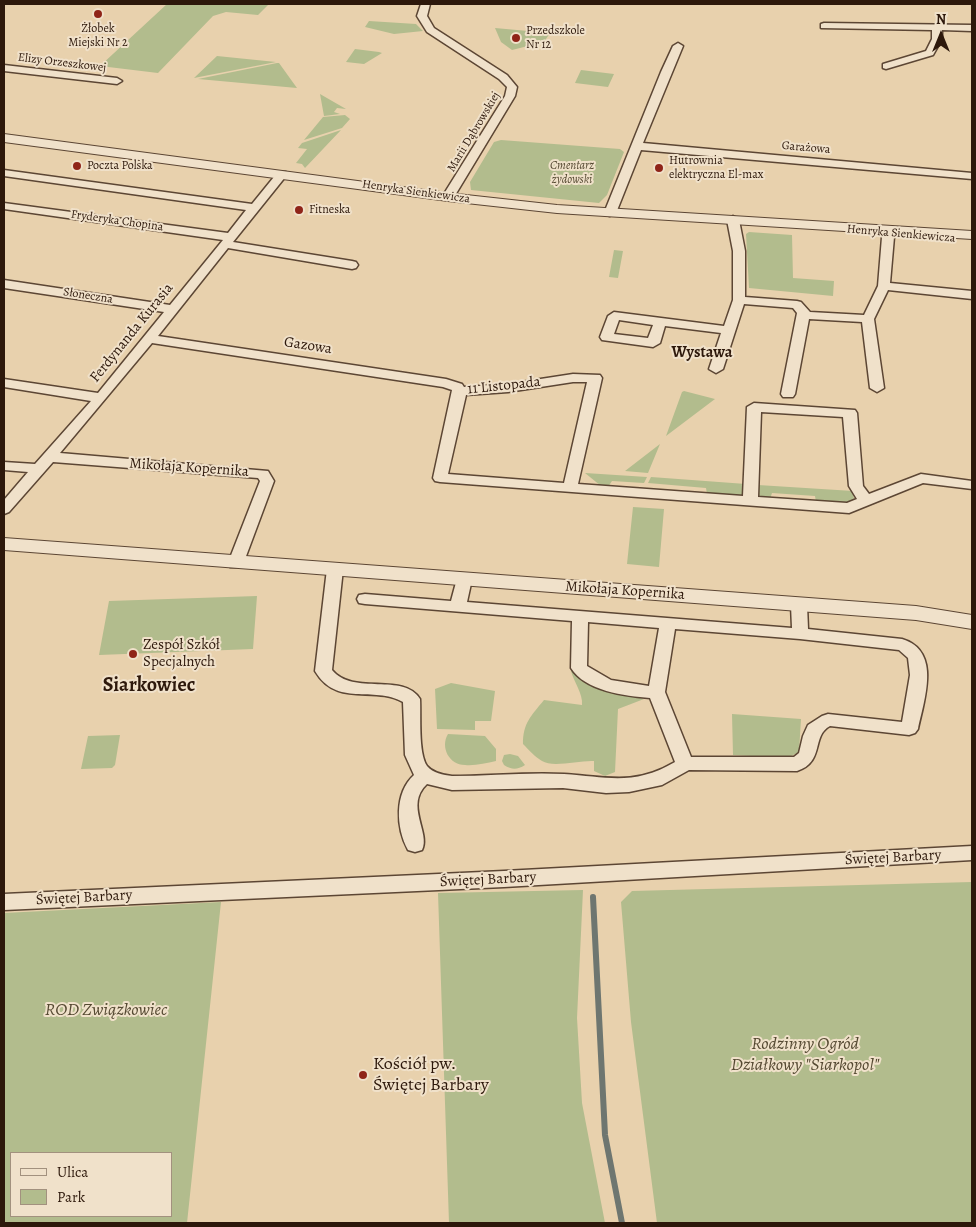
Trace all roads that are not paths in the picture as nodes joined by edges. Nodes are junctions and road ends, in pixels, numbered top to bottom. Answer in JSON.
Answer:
{"nodes":[{"id":1,"x":425,"y":4,"type":"edge"},
{"id":2,"x":824,"y":26,"type":"dead end"},
{"id":3,"x":937,"y":28,"type":"junction"},
{"id":4,"x":972,"y":28,"type":"edge"},
{"id":5,"x":678,"y":46,"type":"dead end"},
{"id":6,"x":886,"y":66,"type":"dead end"},
{"id":7,"x":4,"y":68,"type":"edge"},
{"id":8,"x":117,"y":81,"type":"dead end"},
{"id":9,"x":4,"y":138,"type":"edge"},
{"id":10,"x":637,"y":146,"type":"junction"},
{"id":11,"x":4,"y":173,"type":"edge"},
{"id":12,"x":282,"y":174,"type":"junction"},
{"id":13,"x":972,"y":176,"type":"edge"},
{"id":14,"x":448,"y":197,"type":"junction"},
{"id":15,"x":4,"y":206,"type":"edge"},
{"id":16,"x":254,"y":208,"type":"junction"},
{"id":17,"x":610,"y":213,"type":"junction"},
{"id":18,"x":733,"y":220,"type":"junction"},
{"id":19,"x":830,"y":227,"type":"junction"},
{"id":20,"x":972,"y":235,"type":"edge"},
{"id":21,"x":888,"y":237,"type":"dead end"},
{"id":22,"x":227,"y":241,"type":"junction"},
{"id":23,"x":972,"y":241,"type":"edge"},
{"id":24,"x":352,"y":265,"type":"dead end"},
{"id":25,"x":4,"y":284,"type":"edge"},
{"id":26,"x":884,"y":286,"type":"junction"},
{"id":27,"x":972,"y":295,"type":"edge"},
{"id":28,"x":739,"y":300,"type":"junction"},
{"id":29,"x":173,"y":309,"type":"junction"},
{"id":30,"x":804,"y":315,"type":"junction"},
{"id":31,"x":868,"y":319,"type":"junction"},
{"id":32,"x":660,"y":322,"type":"dead end"},
{"id":33,"x":728,"y":330,"type":"junction"},
{"id":34,"x":149,"y":339,"type":"junction"},
{"id":35,"x":716,"y":369,"type":"dead end"},
{"id":36,"x":4,"y":383,"type":"edge"},
{"id":37,"x":877,"y":388,"type":"dead end"},
{"id":38,"x":460,"y":391,"type":"junction"},
{"id":39,"x":788,"y":394,"type":"dead end"},
{"id":40,"x":101,"y":398,"type":"junction"},
{"id":41,"x":45,"y":463,"type":"junction"},
{"id":42,"x":4,"y":466,"type":"edge"},
{"id":43,"x":972,"y":485,"type":"edge"},
{"id":44,"x":570,"y":488,"type":"junction"},
{"id":45,"x":750,"y":501,"type":"junction"},
{"id":46,"x":866,"y":501,"type":"junction"},
{"id":47,"x":4,"y":509,"type":"edge"},
{"id":48,"x":4,"y":544,"type":"edge"},
{"id":49,"x":236,"y":563,"type":"junction"},
{"id":50,"x":335,"y":569,"type":"junction"},
{"id":51,"x":464,"y":579,"type":"junction"},
{"id":52,"x":365,"y":599,"type":"dead end"},
{"id":53,"x":798,"y":605,"type":"junction"},
{"id":54,"x":458,"y":607,"type":"junction"},
{"id":55,"x":972,"y":609,"type":"edge"},
{"id":56,"x":916,"y":613,"type":"junction"},
{"id":57,"x":580,"y":616,"type":"junction"},
{"id":58,"x":972,"y":622,"type":"edge"},
{"id":59,"x":668,"y":623,"type":"junction"},
{"id":60,"x":800,"y":634,"type":"junction"},
{"id":61,"x":656,"y":692,"type":"junction"},
{"id":62,"x":685,"y":764,"type":"junction"},
{"id":63,"x":426,"y":775,"type":"junction"},
{"id":64,"x":414,"y":845,"type":"dead end"},
{"id":65,"x":972,"y":853,"type":"edge"},
{"id":66,"x":4,"y":902,"type":"edge"}],
"edges":[{"from":1,"to":14,"type":"street","name":"Marii Dąbrowskiej"},
{"from":2,"to":3,"type":"street"},
{"from":3,"to":4,"type":"street"},
{"from":3,"to":6,"type":"street"},
{"from":5,"to":10,"type":"street"},
{"from":7,"to":8,"type":"street","name":"Elizy Orzeszkowej"},
{"from":9,"to":12,"type":"street","name":"Henryka Sienkiewicza"},
{"from":10,"to":13,"type":"street","name":"Garażowa"},
{"from":10,"to":17,"type":"street"},
{"from":11,"to":16,"type":"street"},
{"from":12,"to":14,"type":"street","name":"Henryka Sienkiewicza"},
{"from":12,"to":16,"type":"street","name":"Ferdynanda Kurasia"},
{"from":14,"to":17,"type":"street","name":"Henryka Sienkiewicza"},
{"from":15,"to":22,"type":"street","name":"Fryderyka Chopina"},
{"from":16,"to":22,"type":"street","name":"Ferdynanda Kurasia"},
{"from":17,"to":18,"type":"street","name":"Henryka Sienkiewicza"},
{"from":18,"to":19,"type":"street","name":"Henryka Sienkiewicza"},
{"from":18,"to":28,"type":"street"},
{"from":19,"to":20,"type":"street","name":"Henryka Sienkiewicza"},
{"from":19,"to":23,"type":"street","name":"Henryka Sienkiewicza"},
{"from":21,"to":26,"type":"street"},
{"from":22,"to":24,"type":"street","name":"Fryderyka Chopina"},
{"from":22,"to":29,"type":"street","name":"Ferdynanda Kurasia"},
{"from":25,"to":29,"type":"street","name":"Słoneczna"},
{"from":26,"to":27,"type":"street"},
{"from":26,"to":31,"type":"street"},
{"from":28,"to":30,"type":"street"},
{"from":28,"to":33,"type":"street"},
{"from":29,"to":34,"type":"street","name":"Ferdynanda Kurasia"},
{"from":30,"to":31,"type":"street"},
{"from":30,"to":39,"type":"street"},
{"from":31,"to":37,"type":"street"},
{"from":32,"to":33,"type":"street"},
{"from":33,"to":35,"type":"street"},
{"from":34,"to":38,"type":"street","name":"Gazowa"},
{"from":34,"to":40,"type":"street","name":"Ferdynanda Kurasia"},
{"from":36,"to":40,"type":"street"},
{"from":38,"to":44,"type":"street","name":"11 Listopada"},
{"from":38,"to":44,"type":"street","name":"11 Listopada"},
{"from":40,"to":41,"type":"street","name":"Ferdynanda Kurasia"},
{"from":41,"to":42,"type":"street","name":"Mikołaja Kopernika"},
{"from":41,"to":47,"type":"street","name":"Ferdynanda Kurasia"},
{"from":41,"to":49,"type":"street","name":"Mikołaja Kopernika"},
{"from":43,"to":46,"type":"street","name":"11 Listopada"},
{"from":44,"to":45,"type":"street","name":"11 Listopada"},
{"from":45,"to":46,"type":"street","name":"11 Listopada"},
{"from":45,"to":46,"type":"street"},
{"from":48,"to":49,"type":"street","name":"Mikołaja Kopernika"},
{"from":49,"to":50,"type":"street","name":"Mikołaja Kopernika"},
{"from":50,"to":51,"type":"street","name":"Mikołaja Kopernika"},
{"from":50,"to":63,"type":"street"},
{"from":51,"to":53,"type":"street","name":"Mikołaja Kopernika"},
{"from":51,"to":54,"type":"street"},
{"from":52,"to":54,"type":"street"},
{"from":53,"to":56,"type":"street","name":"Mikołaja Kopernika"},
{"from":53,"to":60,"type":"street"},
{"from":54,"to":57,"type":"street"},
{"from":55,"to":56,"type":"street","name":"Mikołaja Kopernika"},
{"from":56,"to":58,"type":"street","name":"Mikołaja Kopernika"},
{"from":57,"to":59,"type":"street"},
{"from":57,"to":61,"type":"street","name":"Mikołaja Kopernika"},
{"from":59,"to":60,"type":"street"},
{"from":59,"to":61,"type":"street"},
{"from":60,"to":62,"type":"street"},
{"from":61,"to":62,"type":"street"},
{"from":62,"to":63,"type":"street"},
{"from":63,"to":64,"type":"street"},
{"from":65,"to":66,"type":"street","name":"Świętej Barbary"}]}
